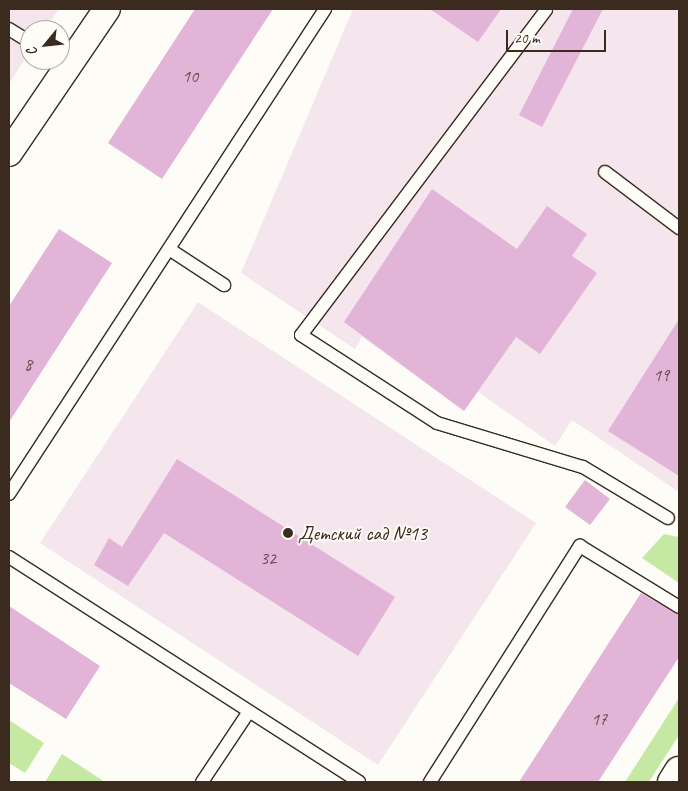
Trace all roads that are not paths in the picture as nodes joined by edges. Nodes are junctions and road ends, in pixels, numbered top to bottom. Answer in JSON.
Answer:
{"nodes":[{"id":1,"x":107,"y":9,"type":"edge"},
{"id":2,"x":325,"y":9,"type":"edge"},
{"id":3,"x":546,"y":10,"type":"dead end"},
{"id":4,"x":9,"y":29,"type":"edge"},
{"id":5,"x":20,"y":36,"type":"edge"},
{"id":6,"x":70,"y":53,"type":"edge"},
{"id":7,"x":57,"y":70,"type":"edge"},
{"id":8,"x":9,"y":153,"type":"edge"},
{"id":9,"x":606,"y":172,"type":"dead end"},
{"id":10,"x":679,"y":228,"type":"edge"},
{"id":11,"x":169,"y":249,"type":"junction"},
{"id":12,"x":224,"y":285,"type":"dead end"},
{"id":13,"x":9,"y":494,"type":"edge"},
{"id":14,"x":668,"y":518,"type":"dead end"},
{"id":15,"x":9,"y":557,"type":"edge"},
{"id":16,"x":679,"y":607,"type":"edge"},
{"id":17,"x":248,"y":713,"type":"junction"},
{"id":18,"x":679,"y":771,"type":"edge"},
{"id":19,"x":202,"y":782,"type":"edge"},
{"id":20,"x":359,"y":782,"type":"edge"},
{"id":21,"x":430,"y":782,"type":"edge"},
{"id":22,"x":672,"y":782,"type":"edge"}],
"edges":[{"from":1,"to":6,"type":"street"},
{"from":2,"to":11,"type":"lane"},
{"from":3,"to":14,"type":"lane"},
{"from":4,"to":5,"type":"lane"},
{"from":7,"to":8,"type":"street"},
{"from":9,"to":10,"type":"lane"},
{"from":11,"to":12,"type":"lane"},
{"from":11,"to":13,"type":"lane"},
{"from":15,"to":17,"type":"lane"},
{"from":16,"to":21,"type":"lane"},
{"from":17,"to":19,"type":"lane"},
{"from":17,"to":20,"type":"lane"},
{"from":18,"to":22,"type":"main road"}]}
